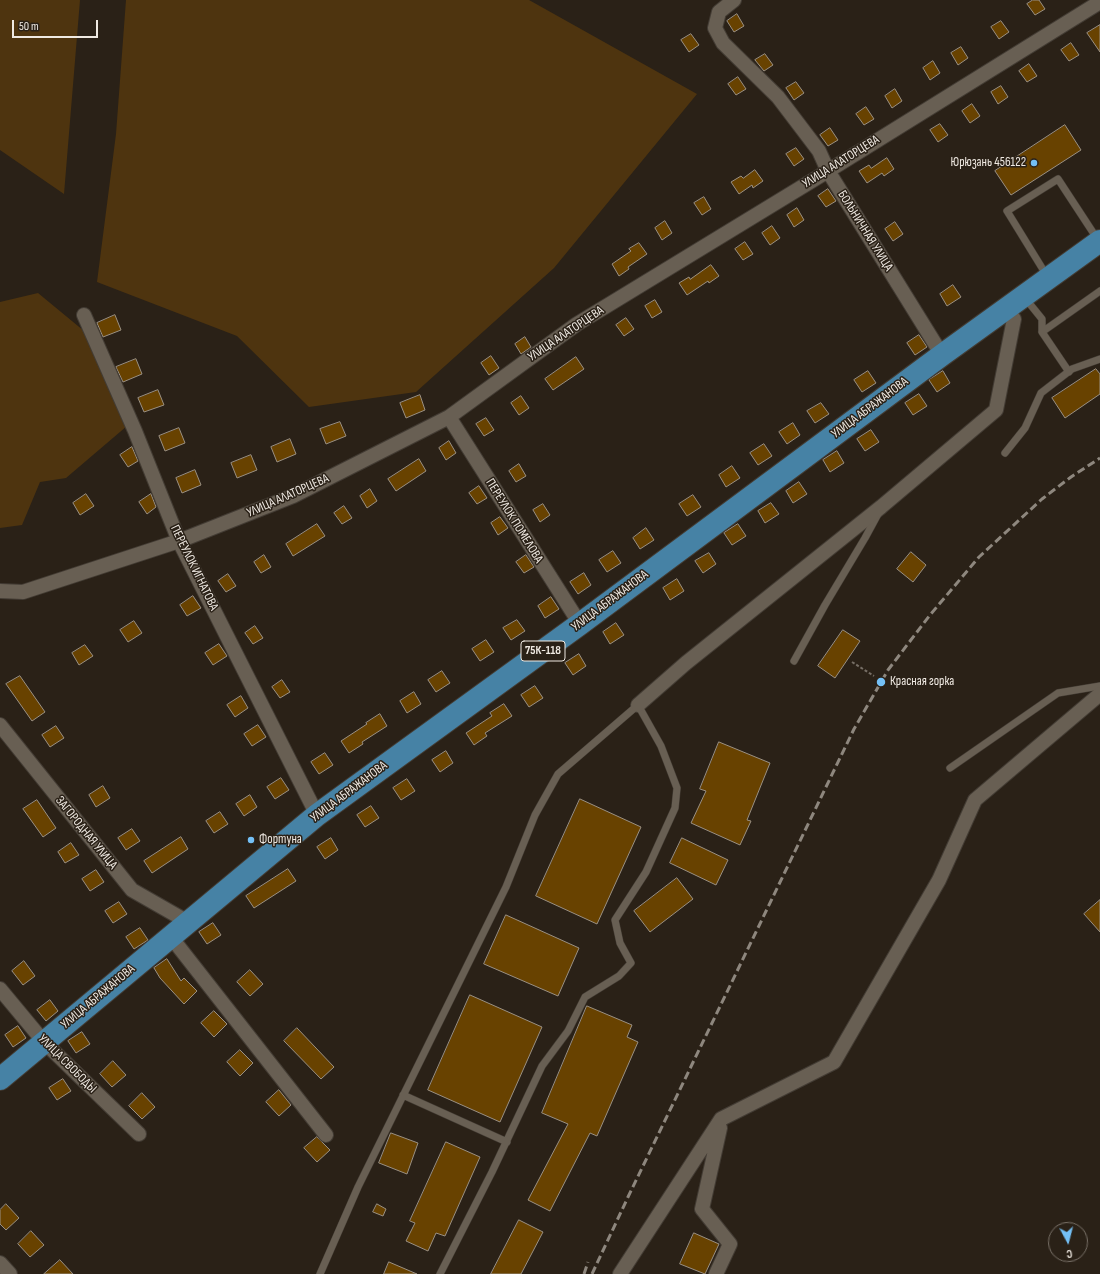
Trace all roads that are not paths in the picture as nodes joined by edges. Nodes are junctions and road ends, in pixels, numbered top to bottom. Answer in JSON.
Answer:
{"nodes":[{"id":1,"x":734,"y":0,"type":"edge"},
{"id":2,"x":1100,"y":2,"type":"edge"},
{"id":3,"x":828,"y":171,"type":"junction"},
{"id":4,"x":1100,"y":242,"type":"edge"},
{"id":5,"x":1048,"y":278,"type":"junction"},
{"id":6,"x":1100,"y":291,"type":"edge"},
{"id":7,"x":1014,"y":302,"type":"junction"},
{"id":8,"x":84,"y":315,"type":"dead end"},
{"id":9,"x":1042,"y":332,"type":"junction"},
{"id":10,"x":942,"y":355,"type":"junction"},
{"id":11,"x":1100,"y":359,"type":"edge"},
{"id":12,"x":1069,"y":372,"type":"junction"},
{"id":13,"x":449,"y":417,"type":"junction"},
{"id":14,"x":1005,"y":453,"type":"dead end"},
{"id":15,"x":881,"y":507,"type":"junction"},
{"id":16,"x":179,"y":541,"type":"junction"},
{"id":17,"x":0,"y":591,"type":"edge"},
{"id":18,"x":580,"y":624,"type":"junction"},
{"id":19,"x":794,"y":661,"type":"dead end"},
{"id":20,"x":1100,"y":686,"type":"edge"},
{"id":21,"x":1100,"y":694,"type":"edge"},
{"id":22,"x":638,"y":705,"type":"junction"},
{"id":23,"x":0,"y":726,"type":"edge"},
{"id":24,"x":950,"y":768,"type":"dead end"},
{"id":25,"x":317,"y":815,"type":"junction"},
{"id":26,"x":188,"y":922,"type":"junction"},
{"id":27,"x":171,"y":936,"type":"junction"},
{"id":28,"x":0,"y":989,"type":"edge"},
{"id":29,"x":44,"y":1042,"type":"junction"},
{"id":30,"x":0,"y":1079,"type":"edge"},
{"id":31,"x":403,"y":1095,"type":"junction"},
{"id":32,"x":721,"y":1119,"type":"junction"},
{"id":33,"x":139,"y":1134,"type":"dead end"},
{"id":34,"x":326,"y":1135,"type":"dead end"},
{"id":35,"x":506,"y":1142,"type":"junction"},
{"id":36,"x":0,"y":1264,"type":"edge"},
{"id":37,"x":10,"y":1274,"type":"edge"},
{"id":38,"x":320,"y":1274,"type":"edge"},
{"id":39,"x":440,"y":1274,"type":"edge"},
{"id":40,"x":620,"y":1274,"type":"edge"},
{"id":41,"x":716,"y":1274,"type":"edge"}],
"edges":[{"from":1,"to":3,"type":"street","name":"БОЛЬНИЧНАЯ УЛИЦА"},
{"from":2,"to":3,"type":"street","name":"УЛИЦА АЛАТОРЦЕВА"},
{"from":3,"to":10,"type":"street","name":"БОЛЬНИЧНАЯ УЛИЦА"},
{"from":3,"to":13,"type":"street","name":"УЛИЦА АЛАТОРЦЕВА"},
{"from":4,"to":5,"type":"main road","name":"УЛИЦА АБРАЖАНОВА","number":"75К-118"},
{"from":4,"to":5,"type":"lane"},
{"from":5,"to":7,"type":"main road","name":"УЛИЦА АБРАЖАНОВА","number":"75К-118"},
{"from":6,"to":9,"type":"lane"},
{"from":7,"to":9,"type":"lane"},
{"from":7,"to":10,"type":"main road","name":"УЛИЦА АБРАЖАНОВА","number":"75К-118"},
{"from":7,"to":15,"type":"street"},
{"from":8,"to":16,"type":"street","name":"ПЕРЕУЛОК ИГНАТОВА"},
{"from":9,"to":12,"type":"lane"},
{"from":10,"to":18,"type":"main road","name":"УЛИЦА АБРАЖАНОВА","number":"75К-118"},
{"from":11,"to":12,"type":"lane"},
{"from":12,"to":14,"type":"lane"},
{"from":13,"to":16,"type":"street","name":"УЛИЦА АЛАТОРЦЕВА"},
{"from":13,"to":18,"type":"street","name":"ПЕРЕУЛОК ПОМЕЛОВА"},
{"from":15,"to":19,"type":"lane"},
{"from":15,"to":22,"type":"street"},
{"from":16,"to":17,"type":"street","name":"УЛИЦА АЛАТОРЦЕВА"},
{"from":16,"to":25,"type":"street","name":"ПЕРЕУЛОК ИГНАТОВА"},
{"from":18,"to":25,"type":"main road","name":"УЛИЦА АБРАЖАНОВА","number":"75К-118"},
{"from":20,"to":24,"type":"lane"},
{"from":21,"to":32,"type":"street"},
{"from":22,"to":31,"type":"lane"},
{"from":22,"to":35,"type":"lane"},
{"from":23,"to":26,"type":"street","name":"ЗАГОРОДНАЯ УЛИЦА"},
{"from":25,"to":26,"type":"main road","name":"УЛИЦА АБРАЖАНОВА","number":"75К-118"},
{"from":26,"to":27,"type":"main road","name":"УЛИЦА АБРАЖАНОВА","number":"75К-118"},
{"from":27,"to":29,"type":"main road","name":"УЛИЦА АБРАЖАНОВА","number":"75К-118"},
{"from":27,"to":34,"type":"street"},
{"from":28,"to":29,"type":"street","name":"УЛИЦА СВОБОДЫ"},
{"from":29,"to":30,"type":"main road","name":"УЛИЦА АБРАЖАНОВА","number":"75К-118"},
{"from":29,"to":33,"type":"street","name":"УЛИЦА СВОБОДЫ"},
{"from":31,"to":35,"type":"lane"},
{"from":31,"to":38,"type":"lane"},
{"from":32,"to":40,"type":"street"},
{"from":32,"to":41,"type":"street"},
{"from":35,"to":39,"type":"lane"},
{"from":36,"to":37,"type":"street"}]}
